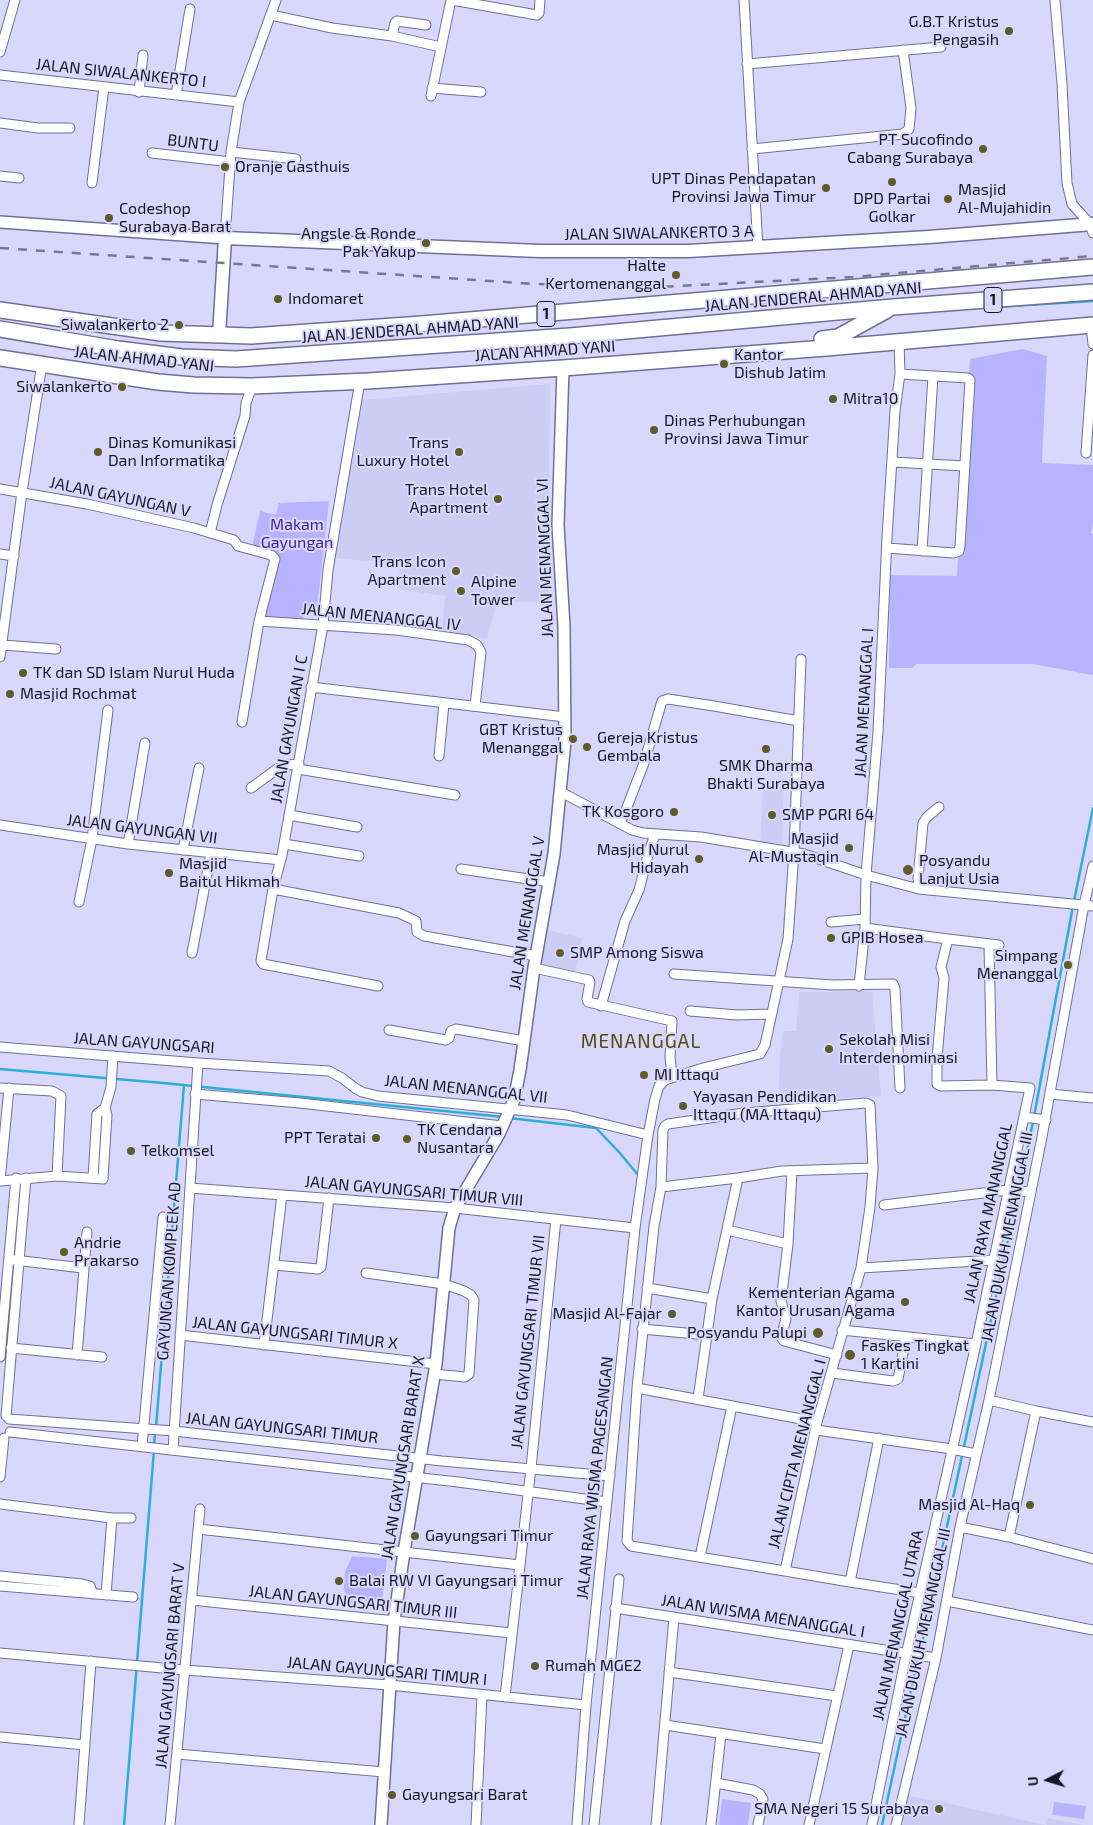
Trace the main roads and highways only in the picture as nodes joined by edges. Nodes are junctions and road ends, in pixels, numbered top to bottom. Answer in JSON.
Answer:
{"nodes":[{"id":1,"x":1092,"y":227,"type":"edge"},
{"id":2,"x":1093,"y":267,"type":"edge"},
{"id":3,"x":1093,"y":292,"type":"edge"},
{"id":4,"x":893,"y":307,"type":"junction"},
{"id":5,"x":0,"y":310,"type":"edge"},
{"id":6,"x":1092,"y":325,"type":"edge"},
{"id":7,"x":0,"y":329,"type":"edge"},
{"id":8,"x":219,"y":335,"type":"junction"},
{"id":9,"x":733,"y":355,"type":"junction"},
{"id":10,"x":0,"y":358,"type":"edge"}],
"edges":[{"from":1,"to":8,"type":"main road","name":"JALAN SIWALANKERTO 3 A"},
{"from":2,"to":8,"type":"highway","name":"JALAN JENDERAL AHMAD YANI","number":"1"},
{"from":3,"to":4,"type":"highway","name":"JALAN JENDERAL AHMAD YANI","number":"1"},
{"from":4,"to":7,"type":"highway","name":"JALAN JENDERAL AHMAD YANI","number":"1"},
{"from":4,"to":9,"type":"highway"},
{"from":5,"to":8,"type":"highway","name":"JALAN JENDERAL AHMAD YANI","number":"1"},
{"from":6,"to":9,"type":"highway","name":"JALAN AHMAD YANI","number":"1"},
{"from":9,"to":10,"type":"highway","name":"JALAN AHMAD YANI","number":"1"}]}
